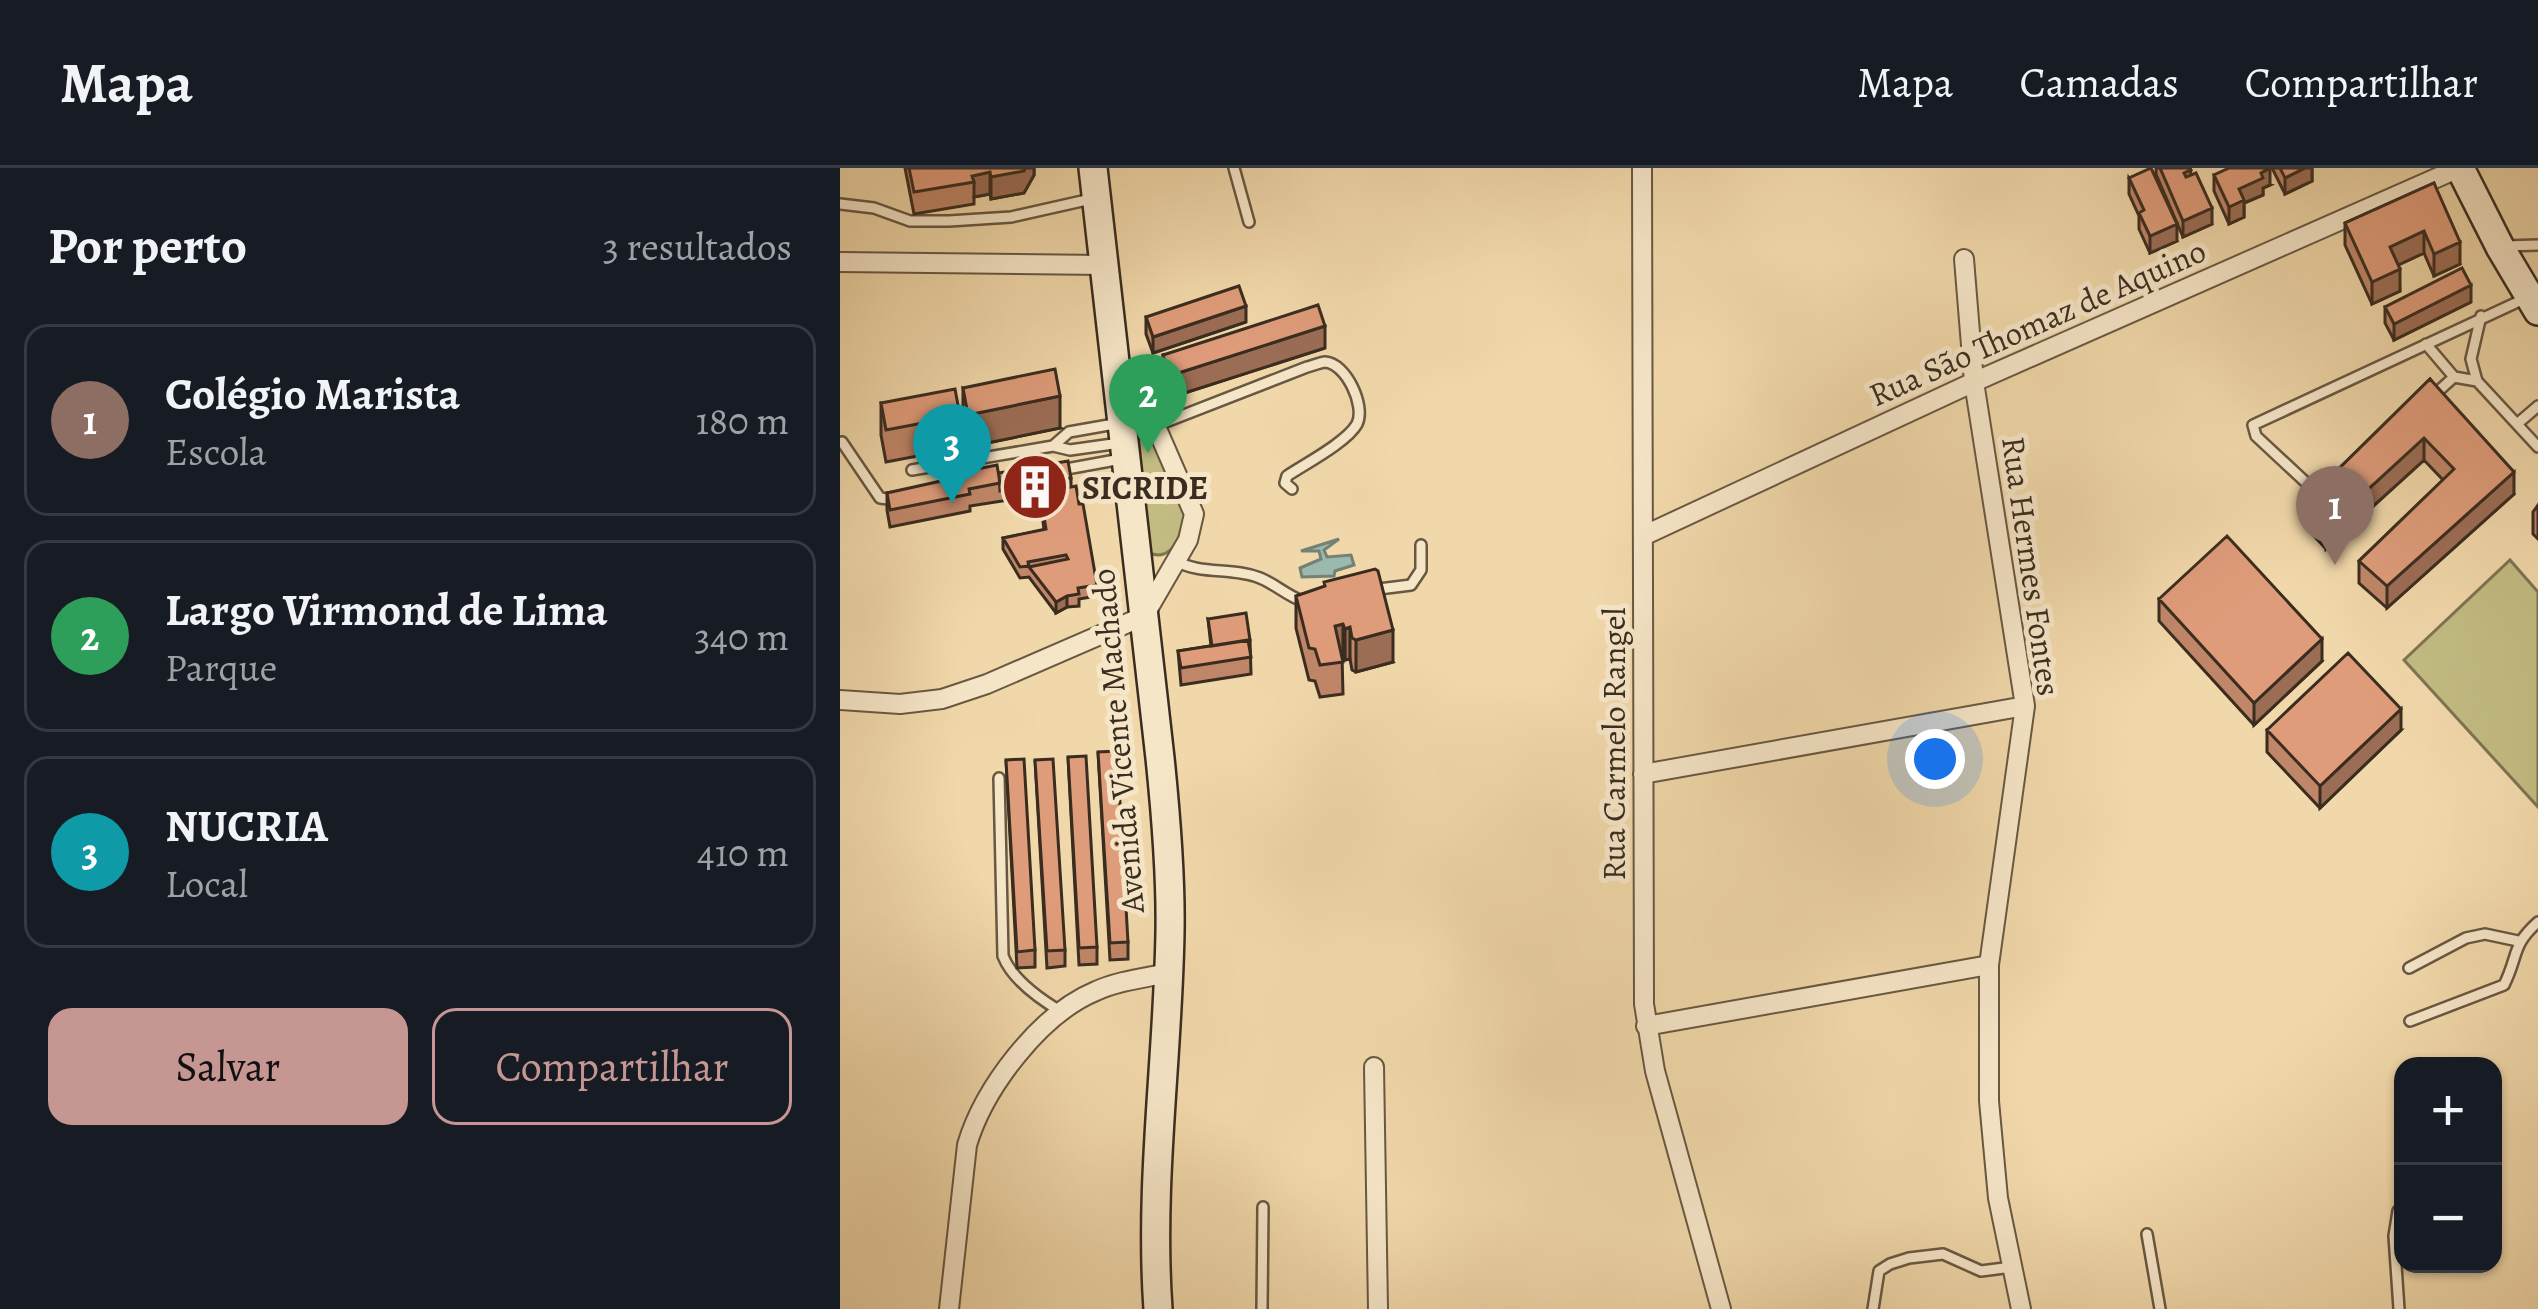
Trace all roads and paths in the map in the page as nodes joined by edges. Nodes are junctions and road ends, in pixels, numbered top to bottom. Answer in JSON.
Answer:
{"nodes":[{"id":1,"x":1093,"y":168,"type":"edge"},
{"id":2,"x":1234,"y":168,"type":"edge"},
{"id":3,"x":1642,"y":168,"type":"edge"},
{"id":4,"x":2459,"y":168,"type":"edge"},
{"id":5,"x":1096,"y":198,"type":"junction"},
{"id":6,"x":840,"y":204,"type":"edge"},
{"id":7,"x":1249,"y":222,"type":"dead end"},
{"id":8,"x":2538,"y":244,"type":"edge"},
{"id":9,"x":2500,"y":247,"type":"junction"},
{"id":10,"x":1964,"y":259,"type":"dead end"},
{"id":11,"x":840,"y":262,"type":"edge"},
{"id":12,"x":1104,"y":265,"type":"junction"},
{"id":13,"x":2534,"y":304,"type":"edge"},
{"id":14,"x":2481,"y":316,"type":"junction"},
{"id":15,"x":2426,"y":344,"type":"junction"},
{"id":16,"x":1193,"y":355,"type":"edge"},
{"id":17,"x":1125,"y":370,"type":"junction"},
{"id":18,"x":2454,"y":377,"type":"junction"},
{"id":19,"x":2477,"y":381,"type":"junction"},
{"id":20,"x":1974,"y":382,"type":"junction"},
{"id":21,"x":2423,"y":404,"type":"edge"},
{"id":22,"x":2538,"y":406,"type":"edge"},
{"id":23,"x":2517,"y":424,"type":"junction"},
{"id":24,"x":1157,"y":425,"type":"junction"},
{"id":25,"x":1124,"y":441,"type":"junction"},
{"id":26,"x":842,"y":442,"type":"edge"},
{"id":27,"x":1053,"y":446,"type":"junction"},
{"id":28,"x":2538,"y":446,"type":"edge"},
{"id":29,"x":912,"y":470,"type":"dead end"},
{"id":30,"x":1296,"y":470,"type":"dead end"},
{"id":31,"x":1048,"y":472,"type":"edge"},
{"id":32,"x":2335,"y":482,"type":"edge"},
{"id":33,"x":915,"y":496,"type":"edge"},
{"id":34,"x":1642,"y":536,"type":"junction"},
{"id":35,"x":1421,"y":544,"type":"dead end"},
{"id":36,"x":1176,"y":561,"type":"junction"},
{"id":37,"x":1363,"y":591,"type":"edge"},
{"id":38,"x":1311,"y":604,"type":"edge"},
{"id":39,"x":1144,"y":616,"type":"junction"},
{"id":40,"x":840,"y":700,"type":"edge"},
{"id":41,"x":2025,"y":706,"type":"junction"},
{"id":42,"x":1643,"y":774,"type":"junction"},
{"id":43,"x":999,"y":778,"type":"dead end"},
{"id":44,"x":2538,"y":922,"type":"edge"},
{"id":45,"x":2518,"y":940,"type":"junction"},
{"id":46,"x":1989,"y":965,"type":"junction"},
{"id":47,"x":2409,"y":968,"type":"dead end"},
{"id":48,"x":1168,"y":973,"type":"junction"},
{"id":49,"x":1062,"y":1012,"type":"junction"},
{"id":50,"x":2410,"y":1021,"type":"dead end"},
{"id":51,"x":1646,"y":1026,"type":"junction"},
{"id":52,"x":1374,"y":1066,"type":"dead end"},
{"id":53,"x":1263,"y":1207,"type":"dead end"},
{"id":54,"x":2147,"y":1234,"type":"dead end"},
{"id":55,"x":2012,"y":1267,"type":"junction"},
{"id":56,"x":2397,"y":1273,"type":"edge"},
{"id":57,"x":949,"y":1309,"type":"edge"},
{"id":58,"x":1158,"y":1309,"type":"edge"},
{"id":59,"x":1262,"y":1309,"type":"edge"},
{"id":60,"x":1378,"y":1309,"type":"edge"},
{"id":61,"x":1720,"y":1309,"type":"edge"},
{"id":62,"x":1874,"y":1309,"type":"edge"},
{"id":63,"x":2021,"y":1309,"type":"edge"},
{"id":64,"x":2160,"y":1309,"type":"edge"},
{"id":65,"x":2399,"y":1309,"type":"edge"}],
"edges":[{"from":1,"to":5,"type":"street","name":"Avenida Vicente Machado"},
{"from":2,"to":7,"type":"lane"},
{"from":3,"to":34,"type":"street","name":"Rua Carmelo Rangel"},
{"from":4,"to":9,"type":"street"},
{"from":4,"to":20,"type":"street","name":"Rua São Thomaz de Aquino"},
{"from":5,"to":6,"type":"lane"},
{"from":5,"to":12,"type":"street","name":"Avenida Vicente Machado"},
{"from":8,"to":9,"type":"lane"},
{"from":9,"to":13,"type":"street"},
{"from":10,"to":20,"type":"street","name":"Rua Hermes Fontes"},
{"from":11,"to":12,"type":"street"},
{"from":12,"to":17,"type":"street","name":"Avenida Vicente Machado"},
{"from":13,"to":14,"type":"lane"},
{"from":14,"to":15,"type":"lane"},
{"from":14,"to":19,"type":"lane"},
{"from":15,"to":18,"type":"lane"},
{"from":15,"to":32,"type":"lane"},
{"from":16,"to":17,"type":"lane"},
{"from":17,"to":24,"type":"street"},
{"from":17,"to":25,"type":"street","name":"Avenida Vicente Machado"},
{"from":18,"to":19,"type":"lane"},
{"from":18,"to":21,"type":"lane"},
{"from":19,"to":23,"type":"lane"},
{"from":20,"to":34,"type":"street","name":"Rua São Thomaz de Aquino"},
{"from":20,"to":41,"type":"street","name":"Rua Hermes Fontes"},
{"from":22,"to":23,"type":"lane"},
{"from":23,"to":28,"type":"lane"},
{"from":24,"to":30,"type":"lane"},
{"from":24,"to":36,"type":"street"},
{"from":25,"to":27,"type":"lane"},
{"from":25,"to":27,"type":"lane"},
{"from":25,"to":31,"type":"lane"},
{"from":25,"to":39,"type":"street","name":"Avenida Vicente Machado"},
{"from":26,"to":33,"type":"lane"},
{"from":27,"to":29,"type":"lane"},
{"from":34,"to":42,"type":"street","name":"Rua Carmelo Rangel"},
{"from":35,"to":37,"type":"lane"},
{"from":36,"to":38,"type":"lane"},
{"from":36,"to":39,"type":"street"},
{"from":39,"to":40,"type":"street"},
{"from":39,"to":48,"type":"street","name":"Avenida Vicente Machado"},
{"from":41,"to":42,"type":"street"},
{"from":41,"to":46,"type":"street","name":"Rua Hermes Fontes"},
{"from":42,"to":51,"type":"street","name":"Rua Carmelo Rangel"},
{"from":43,"to":49,"type":"lane"},
{"from":44,"to":45,"type":"lane"},
{"from":45,"to":47,"type":"lane"},
{"from":45,"to":50,"type":"lane"},
{"from":46,"to":51,"type":"street"},
{"from":46,"to":55,"type":"street","name":"Rua Hermes Fontes"},
{"from":48,"to":49,"type":"street"},
{"from":48,"to":58,"type":"street","name":"Avenida Vicente Machado"},
{"from":49,"to":57,"type":"street"},
{"from":51,"to":61,"type":"street","name":"Rua Carmelo Rangel"},
{"from":52,"to":60,"type":"street"},
{"from":53,"to":59,"type":"lane"},
{"from":54,"to":64,"type":"lane"},
{"from":55,"to":62,"type":"lane"},
{"from":55,"to":63,"type":"street","name":"Rua Hermes Fontes"},
{"from":56,"to":65,"type":"lane"}]}
